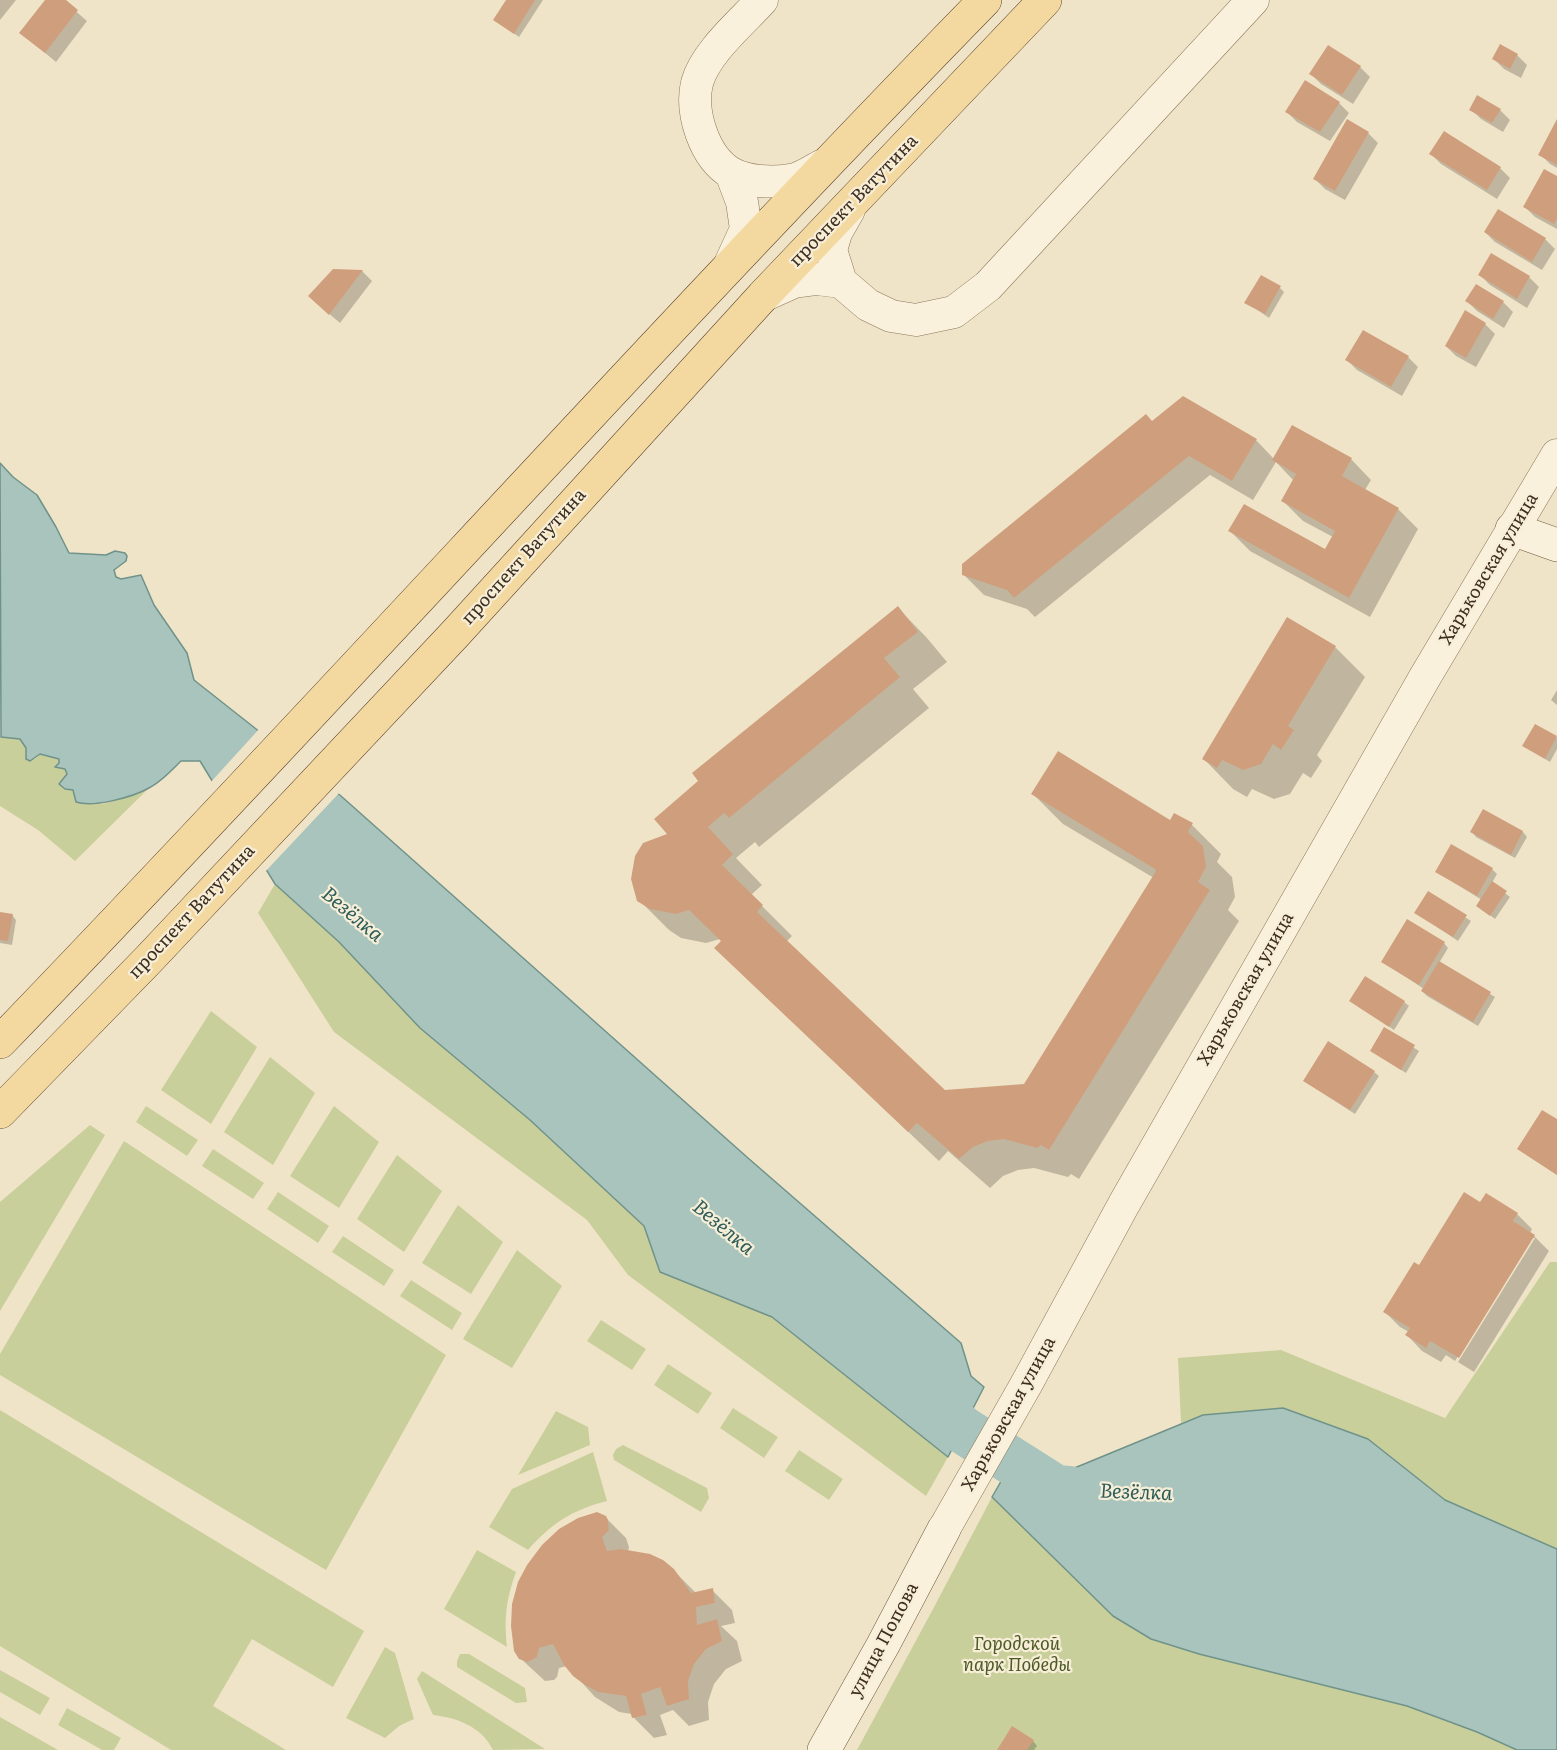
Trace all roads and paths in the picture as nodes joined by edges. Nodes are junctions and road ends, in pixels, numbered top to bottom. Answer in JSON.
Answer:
{"nodes":[{"id":1,"x":762,"y":0,"type":"edge"},
{"id":2,"x":985,"y":0,"type":"edge"},
{"id":3,"x":1045,"y":0,"type":"edge"},
{"id":4,"x":1253,"y":0,"type":"edge"},
{"id":5,"x":823,"y":165,"type":"junction"},
{"id":6,"x":731,"y":173,"type":"junction"},
{"id":7,"x":853,"y":201,"type":"junction"},
{"id":8,"x":730,"y":264,"type":"junction"},
{"id":9,"x":841,"y":282,"type":"junction"},
{"id":10,"x":763,"y":297,"type":"junction"},
{"id":11,"x":1557,"y":455,"type":"edge"},
{"id":12,"x":1512,"y":529,"type":"junction"},
{"id":13,"x":1557,"y":545,"type":"edge"},
{"id":14,"x":0,"y":1042,"type":"edge"},
{"id":15,"x":0,"y":1112,"type":"edge"},
{"id":16,"x":944,"y":1529,"type":"joint"},
{"id":17,"x":824,"y":1750,"type":"edge"}],
"edges":[{"from":1,"to":6,"type":"street"},
{"from":2,"to":5,"type":"main road"},
{"from":3,"to":7,"type":"main road","name":"проспект Ватутина"},
{"from":4,"to":9,"type":"street"},
{"from":5,"to":6,"type":"street"},
{"from":5,"to":8,"type":"main road"},
{"from":6,"to":8,"type":"street"},
{"from":7,"to":9,"type":"street"},
{"from":7,"to":10,"type":"main road","name":"проспект Ватутина"},
{"from":8,"to":14,"type":"main road"},
{"from":9,"to":10,"type":"street"},
{"from":10,"to":15,"type":"main road","name":"проспект Ватутина"},
{"from":11,"to":12,"type":"street","name":"Харьковская улица"},
{"from":12,"to":13,"type":"main road"},
{"from":12,"to":16,"type":"street","name":"Харьковская улица"},
{"from":16,"to":17,"type":"main road","name":"улица Попова"}]}
